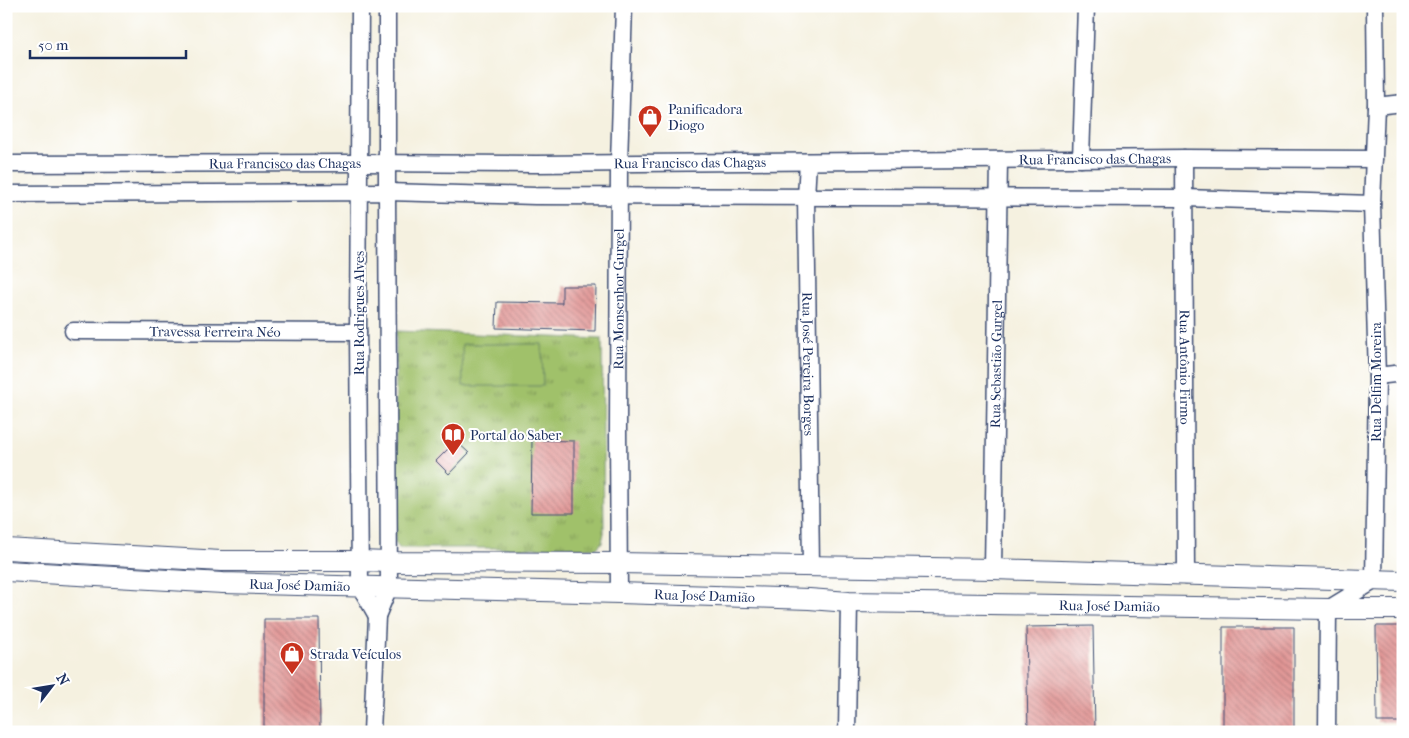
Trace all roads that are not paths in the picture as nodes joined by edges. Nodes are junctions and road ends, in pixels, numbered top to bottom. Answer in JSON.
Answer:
{"nodes":[{"id":1,"x":360,"y":6,"type":"edge"},
{"id":2,"x":387,"y":6,"type":"edge"},
{"id":3,"x":624,"y":6,"type":"edge"},
{"id":4,"x":1086,"y":6,"type":"edge"},
{"id":5,"x":1375,"y":6,"type":"edge"},
{"id":6,"x":1403,"y":102,"type":"edge"},
{"id":7,"x":1376,"y":106,"type":"junction"},
{"id":8,"x":1184,"y":158,"type":"junction"},
{"id":9,"x":1081,"y":159,"type":"junction"},
{"id":10,"x":999,"y":160,"type":"junction"},
{"id":11,"x":1374,"y":160,"type":"junction"},
{"id":12,"x":359,"y":162,"type":"junction"},
{"id":13,"x":808,"y":162,"type":"junction"},
{"id":14,"x":387,"y":163,"type":"junction"},
{"id":15,"x":619,"y":163,"type":"junction"},
{"id":16,"x":6,"y":164,"type":"edge"},
{"id":17,"x":359,"y":192,"type":"junction"},
{"id":18,"x":387,"y":192,"type":"junction"},
{"id":19,"x":6,"y":194,"type":"edge"},
{"id":20,"x":620,"y":196,"type":"junction"},
{"id":21,"x":806,"y":197,"type":"junction"},
{"id":22,"x":999,"y":198,"type":"junction"},
{"id":23,"x":1185,"y":198,"type":"junction"},
{"id":24,"x":1372,"y":204,"type":"junction"},
{"id":25,"x":74,"y":331,"type":"dead end"},
{"id":26,"x":358,"y":332,"type":"junction"},
{"id":27,"x":1403,"y":373,"type":"edge"},
{"id":28,"x":1377,"y":376,"type":"junction"},
{"id":29,"x":6,"y":549,"type":"edge"},
{"id":30,"x":360,"y":561,"type":"junction"},
{"id":31,"x":388,"y":562,"type":"junction"},
{"id":32,"x":618,"y":563,"type":"junction"},
{"id":33,"x":811,"y":566,"type":"junction"},
{"id":34,"x":993,"y":568,"type":"junction"},
{"id":35,"x":6,"y":571,"type":"edge"},
{"id":36,"x":1072,"y":572,"type":"junction"},
{"id":37,"x":1186,"y":576,"type":"junction"},
{"id":38,"x":1374,"y":581,"type":"junction"},
{"id":39,"x":1403,"y":581,"type":"edge"},
{"id":40,"x":360,"y":586,"type":"junction"},
{"id":41,"x":389,"y":587,"type":"junction"},
{"id":42,"x":619,"y":593,"type":"junction"},
{"id":43,"x":849,"y":602,"type":"junction"},
{"id":44,"x":1072,"y":605,"type":"junction"},
{"id":45,"x":1328,"y":609,"type":"junction"},
{"id":46,"x":1403,"y":609,"type":"edge"},
{"id":47,"x":377,"y":616,"type":"junction"},
{"id":48,"x":372,"y":732,"type":"edge"},
{"id":49,"x":847,"y":732,"type":"edge"},
{"id":50,"x":1327,"y":732,"type":"edge"}],
"edges":[{"from":1,"to":12,"type":"street","name":"Rua Rodrigues Alves"},
{"from":2,"to":14,"type":"street","name":"Rua Rodrigues Alves"},
{"from":3,"to":15,"type":"street","name":"Rua Monsenhor Gurgel"},
{"from":4,"to":9,"type":"street"},
{"from":5,"to":7,"type":"street","name":"Rua Delfim Moreira"},
{"from":6,"to":7,"type":"street"},
{"from":7,"to":11,"type":"street","name":"Rua Delfim Moreira"},
{"from":8,"to":9,"type":"street","name":"Rua Francisco das Chagas"},
{"from":8,"to":11,"type":"street","name":"Rua Francisco das Chagas"},
{"from":8,"to":23,"type":"street","name":"Rua Antônio Firmo"},
{"from":9,"to":10,"type":"street","name":"Rua Francisco das Chagas"},
{"from":10,"to":13,"type":"street","name":"Rua Francisco das Chagas"},
{"from":10,"to":22,"type":"street","name":"Rua Sebastião Gurgel"},
{"from":11,"to":24,"type":"street","name":"Rua Delfim Moreira"},
{"from":12,"to":14,"type":"street","name":"Rua Francisco das Chagas"},
{"from":12,"to":16,"type":"street","name":"Rua Francisco das Chagas"},
{"from":12,"to":17,"type":"street","name":"Rua Rodrigues Alves"},
{"from":13,"to":15,"type":"street","name":"Rua Francisco das Chagas"},
{"from":13,"to":21,"type":"street","name":"Rua José Pereira Borges"},
{"from":14,"to":15,"type":"street","name":"Rua Francisco das Chagas"},
{"from":14,"to":18,"type":"street","name":"Rua Rodrigues Alves"},
{"from":15,"to":20,"type":"street","name":"Rua Monsenhor Gurgel"},
{"from":17,"to":18,"type":"street"},
{"from":17,"to":19,"type":"street"},
{"from":17,"to":26,"type":"street","name":"Rua Rodrigues Alves"},
{"from":18,"to":20,"type":"street"},
{"from":18,"to":31,"type":"street","name":"Rua Rodrigues Alves"},
{"from":20,"to":21,"type":"street"},
{"from":20,"to":32,"type":"street","name":"Rua Monsenhor Gurgel"},
{"from":21,"to":22,"type":"street"},
{"from":21,"to":33,"type":"street","name":"Rua José Pereira Borges"},
{"from":22,"to":23,"type":"street"},
{"from":22,"to":34,"type":"street","name":"Rua Sebastião Gurgel"},
{"from":23,"to":24,"type":"street"},
{"from":23,"to":37,"type":"street","name":"Rua Antônio Firmo"},
{"from":24,"to":28,"type":"street","name":"Rua Delfim Moreira"},
{"from":25,"to":26,"type":"street","name":"Travessa Ferreira Néo"},
{"from":26,"to":30,"type":"street","name":"Rua Rodrigues Alves"},
{"from":27,"to":28,"type":"street"},
{"from":28,"to":38,"type":"street","name":"Rua Delfim Moreira"},
{"from":29,"to":30,"type":"street","name":"Rua José Damião"},
{"from":30,"to":31,"type":"street","name":"Rua José Damião"},
{"from":30,"to":40,"type":"street","name":"Rua Rodrigues Alves"},
{"from":31,"to":32,"type":"street","name":"Rua José Damião"},
{"from":31,"to":41,"type":"street","name":"Rua Rodrigues Alves"},
{"from":32,"to":33,"type":"street","name":"Rua José Damião"},
{"from":32,"to":42,"type":"street","name":"Rua Monsenhor Gurgel"},
{"from":33,"to":34,"type":"street","name":"Rua José Damião"},
{"from":34,"to":36,"type":"street","name":"Rua José Damião"},
{"from":35,"to":40,"type":"street","name":"Rua José Damião"},
{"from":36,"to":37,"type":"street","name":"Rua José Damião"},
{"from":36,"to":44,"type":"street"},
{"from":37,"to":38,"type":"street","name":"Rua José Damião"},
{"from":38,"to":39,"type":"street","name":"Rua José Damião"},
{"from":38,"to":45,"type":"street"},
{"from":40,"to":41,"type":"street","name":"Rua José Damião"},
{"from":40,"to":47,"type":"street","name":"Rua Rodrigues Alves"},
{"from":41,"to":42,"type":"street","name":"Rua José Damião"},
{"from":41,"to":47,"type":"street","name":"Rua Rodrigues Alves"},
{"from":42,"to":43,"type":"street","name":"Rua José Damião"},
{"from":43,"to":44,"type":"street","name":"Rua José Damião"},
{"from":43,"to":49,"type":"street"},
{"from":44,"to":45,"type":"street","name":"Rua José Damião"},
{"from":45,"to":46,"type":"street","name":"Rua José Damião"},
{"from":45,"to":50,"type":"street"},
{"from":47,"to":48,"type":"street","name":"Rua Rodrigues Alves"}]}
